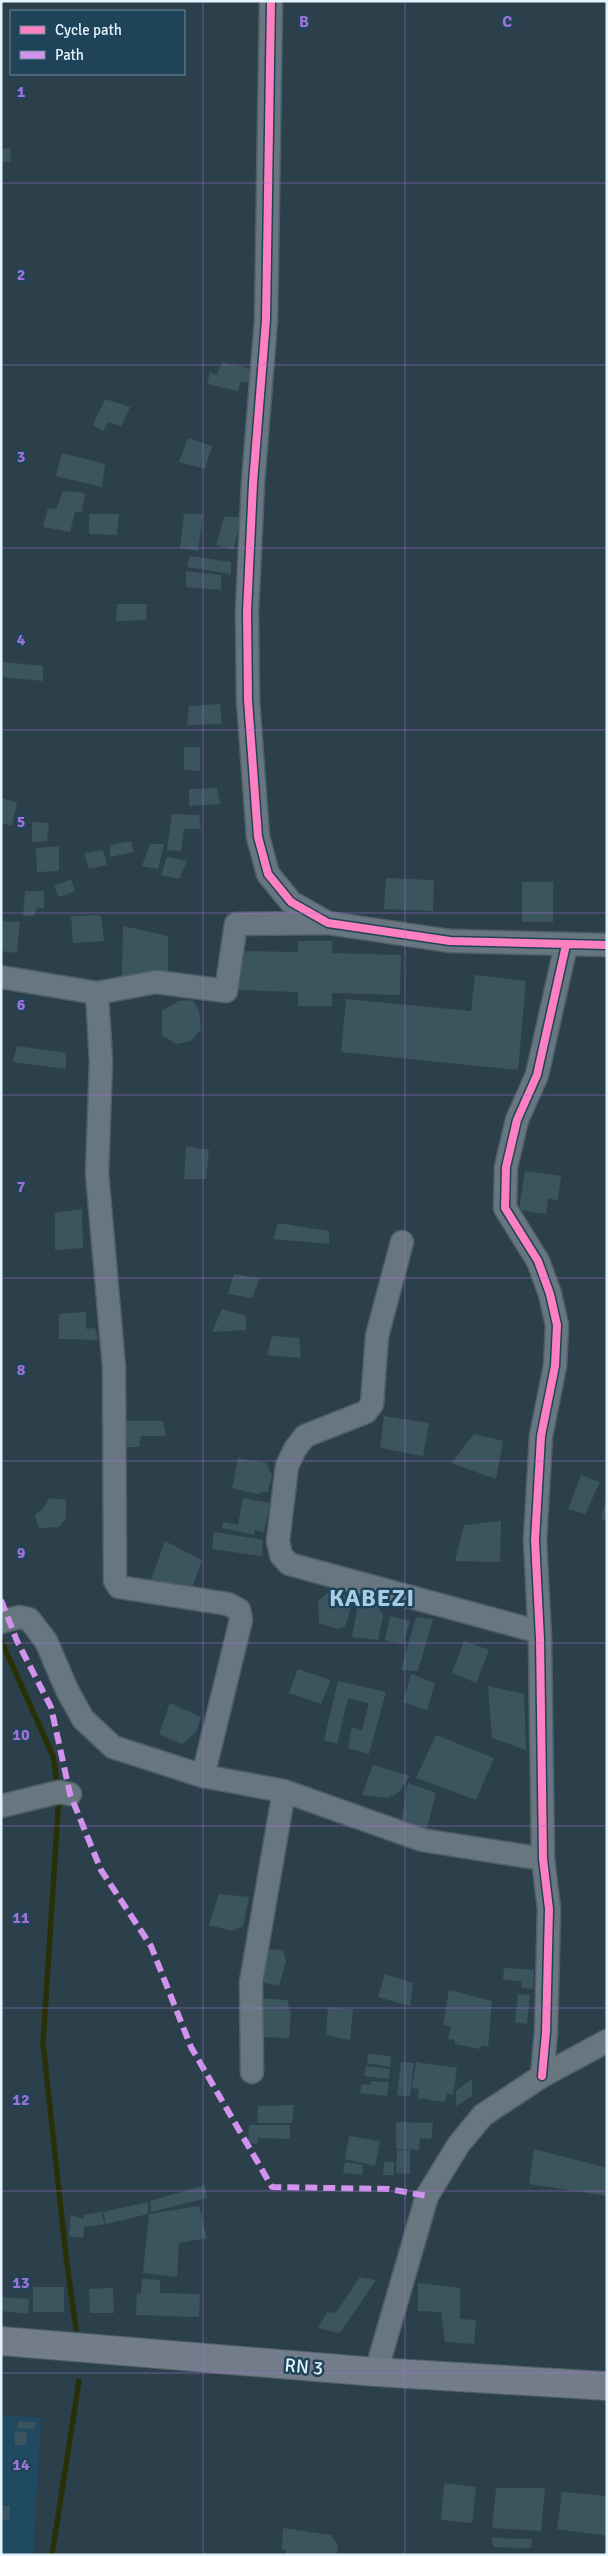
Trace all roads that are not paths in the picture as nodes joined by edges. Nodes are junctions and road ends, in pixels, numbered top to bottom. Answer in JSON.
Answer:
{"nodes":[{"id":1,"x":271,"y":1,"type":"edge"},
{"id":2,"x":328,"y":923,"type":"junction"},
{"id":3,"x":566,"y":944,"type":"junction"},
{"id":4,"x":607,"y":945,"type":"edge"},
{"id":5,"x":1,"y":976,"type":"edge"},
{"id":6,"x":97,"y":993,"type":"junction"},
{"id":7,"x":402,"y":1242,"type":"dead end"},
{"id":8,"x":1,"y":1622,"type":"edge"},
{"id":9,"x":540,"y":1632,"type":"junction"},
{"id":10,"x":203,"y":1776,"type":"junction"},
{"id":11,"x":284,"y":1792,"type":"junction"},
{"id":12,"x":70,"y":1794,"type":"dead end"},
{"id":13,"x":1,"y":1806,"type":"edge"},
{"id":14,"x":543,"y":1858,"type":"junction"},
{"id":15,"x":607,"y":2041,"type":"edge"},
{"id":16,"x":252,"y":2072,"type":"dead end"},
{"id":17,"x":542,"y":2076,"type":"junction"},
{"id":18,"x":1,"y":2341,"type":"edge"},
{"id":19,"x":376,"y":2372,"type":"junction"},
{"id":20,"x":607,"y":2386,"type":"edge"}],
"edges":[{"from":1,"to":2,"type":"street"},
{"from":2,"to":3,"type":"street"},
{"from":2,"to":6,"type":"street"},
{"from":3,"to":4,"type":"street"},
{"from":3,"to":9,"type":"street"},
{"from":5,"to":6,"type":"street"},
{"from":6,"to":10,"type":"street"},
{"from":7,"to":9,"type":"street"},
{"from":8,"to":10,"type":"street"},
{"from":9,"to":14,"type":"street"},
{"from":10,"to":11,"type":"street"},
{"from":11,"to":14,"type":"street"},
{"from":11,"to":16,"type":"street"},
{"from":12,"to":13,"type":"street"},
{"from":14,"to":17,"type":"street"},
{"from":15,"to":17,"type":"street"},
{"from":17,"to":19,"type":"street"},
{"from":18,"to":19,"type":"highway","name":"RN 3","number":"RN 3"},
{"from":19,"to":20,"type":"highway","name":"RN 3","number":"RN 3"}]}
